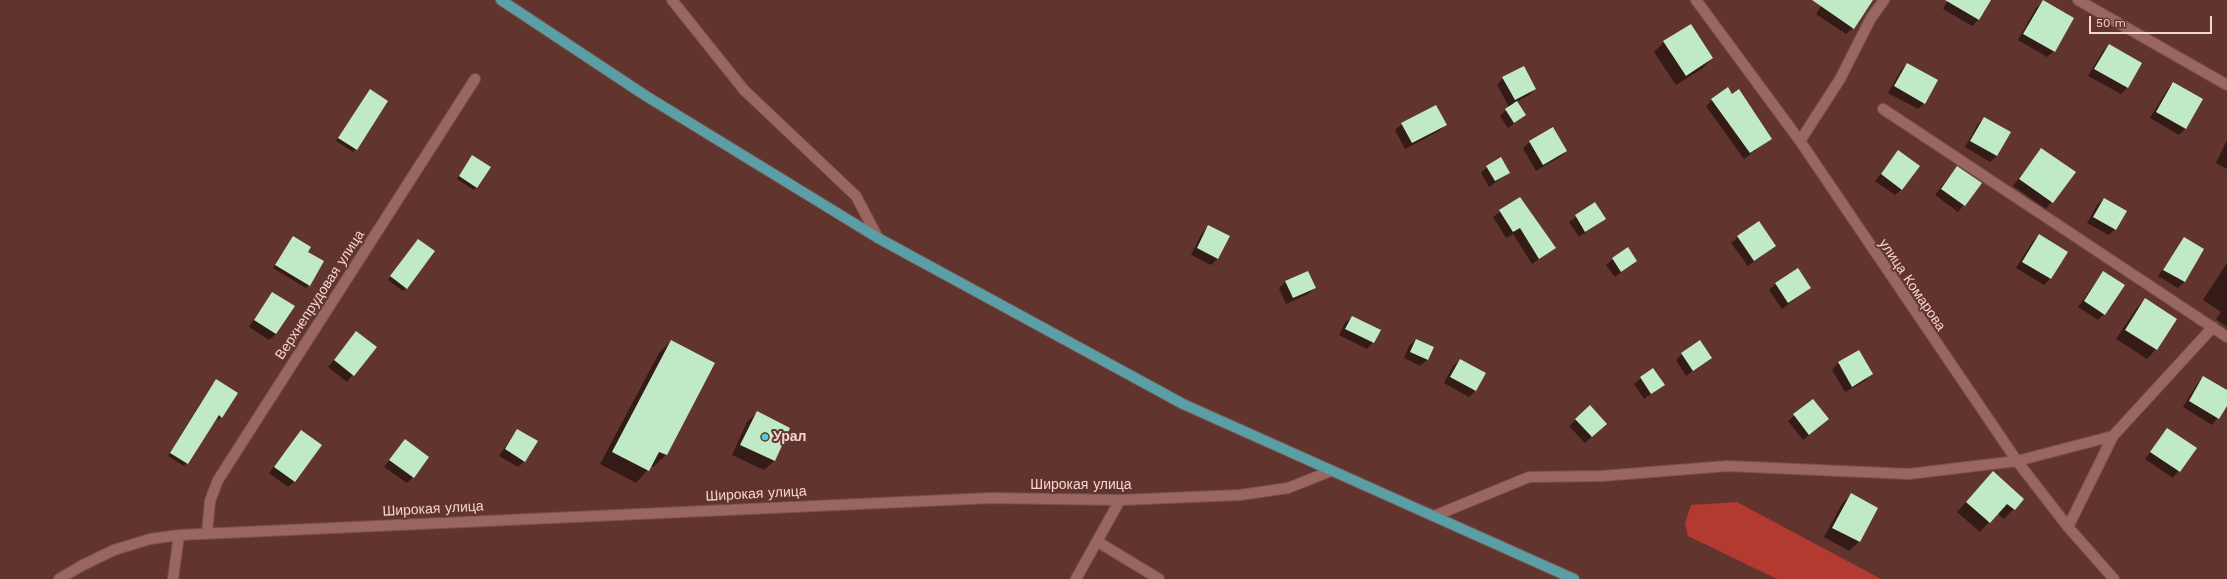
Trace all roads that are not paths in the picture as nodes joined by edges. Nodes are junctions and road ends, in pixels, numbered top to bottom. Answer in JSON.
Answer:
{"nodes":[{"id":1,"x":501,"y":0,"type":"edge"},
{"id":2,"x":672,"y":0,"type":"edge"},
{"id":3,"x":1696,"y":0,"type":"edge"},
{"id":4,"x":1884,"y":0,"type":"edge"},
{"id":5,"x":2078,"y":0,"type":"edge"},
{"id":6,"x":475,"y":79,"type":"dead end"},
{"id":7,"x":2227,"y":85,"type":"edge"},
{"id":8,"x":1883,"y":109,"type":"dead end"},
{"id":9,"x":1800,"y":142,"type":"junction"},
{"id":10,"x":878,"y":238,"type":"junction"},
{"id":11,"x":2213,"y":326,"type":"junction"},
{"id":12,"x":2227,"y":337,"type":"edge"},
{"id":13,"x":2113,"y":436,"type":"junction"},
{"id":14,"x":2017,"y":461,"type":"junction"},
{"id":15,"x":1331,"y":471,"type":"junction"},
{"id":16,"x":1120,"y":500,"type":"junction"},
{"id":17,"x":1434,"y":516,"type":"junction"},
{"id":18,"x":2068,"y":527,"type":"junction"},
{"id":19,"x":207,"y":533,"type":"junction"},
{"id":20,"x":179,"y":535,"type":"junction"},
{"id":21,"x":1098,"y":542,"type":"junction"},
{"id":22,"x":59,"y":579,"type":"edge"},
{"id":23,"x":173,"y":579,"type":"edge"},
{"id":24,"x":1076,"y":579,"type":"edge"},
{"id":25,"x":1158,"y":579,"type":"edge"},
{"id":26,"x":1574,"y":579,"type":"edge"},
{"id":27,"x":2114,"y":579,"type":"edge"}],
"edges":[{"from":1,"to":10,"type":"main road"},
{"from":2,"to":10,"type":"street"},
{"from":3,"to":9,"type":"street","name":"улица Комарова"},
{"from":4,"to":9,"type":"street"},
{"from":5,"to":7,"type":"street"},
{"from":6,"to":19,"type":"street","name":"Верхнепрудовая улица"},
{"from":8,"to":11,"type":"street"},
{"from":9,"to":14,"type":"street","name":"улица Комарова"},
{"from":10,"to":15,"type":"main road"},
{"from":11,"to":12,"type":"street"},
{"from":11,"to":13,"type":"street"},
{"from":13,"to":14,"type":"street"},
{"from":13,"to":18,"type":"street"},
{"from":14,"to":17,"type":"street"},
{"from":14,"to":18,"type":"street","name":"улица Комарова"},
{"from":15,"to":16,"type":"street","name":"Широкая улица"},
{"from":15,"to":17,"type":"main road"},
{"from":16,"to":19,"type":"street","name":"Широкая улица"},
{"from":16,"to":21,"type":"street"},
{"from":17,"to":26,"type":"main road"},
{"from":18,"to":27,"type":"street","name":"улица Комарова"},
{"from":19,"to":20,"type":"street","name":"Широкая улица"},
{"from":20,"to":22,"type":"street"},
{"from":20,"to":23,"type":"street"},
{"from":21,"to":24,"type":"street"},
{"from":21,"to":25,"type":"street"}]}
